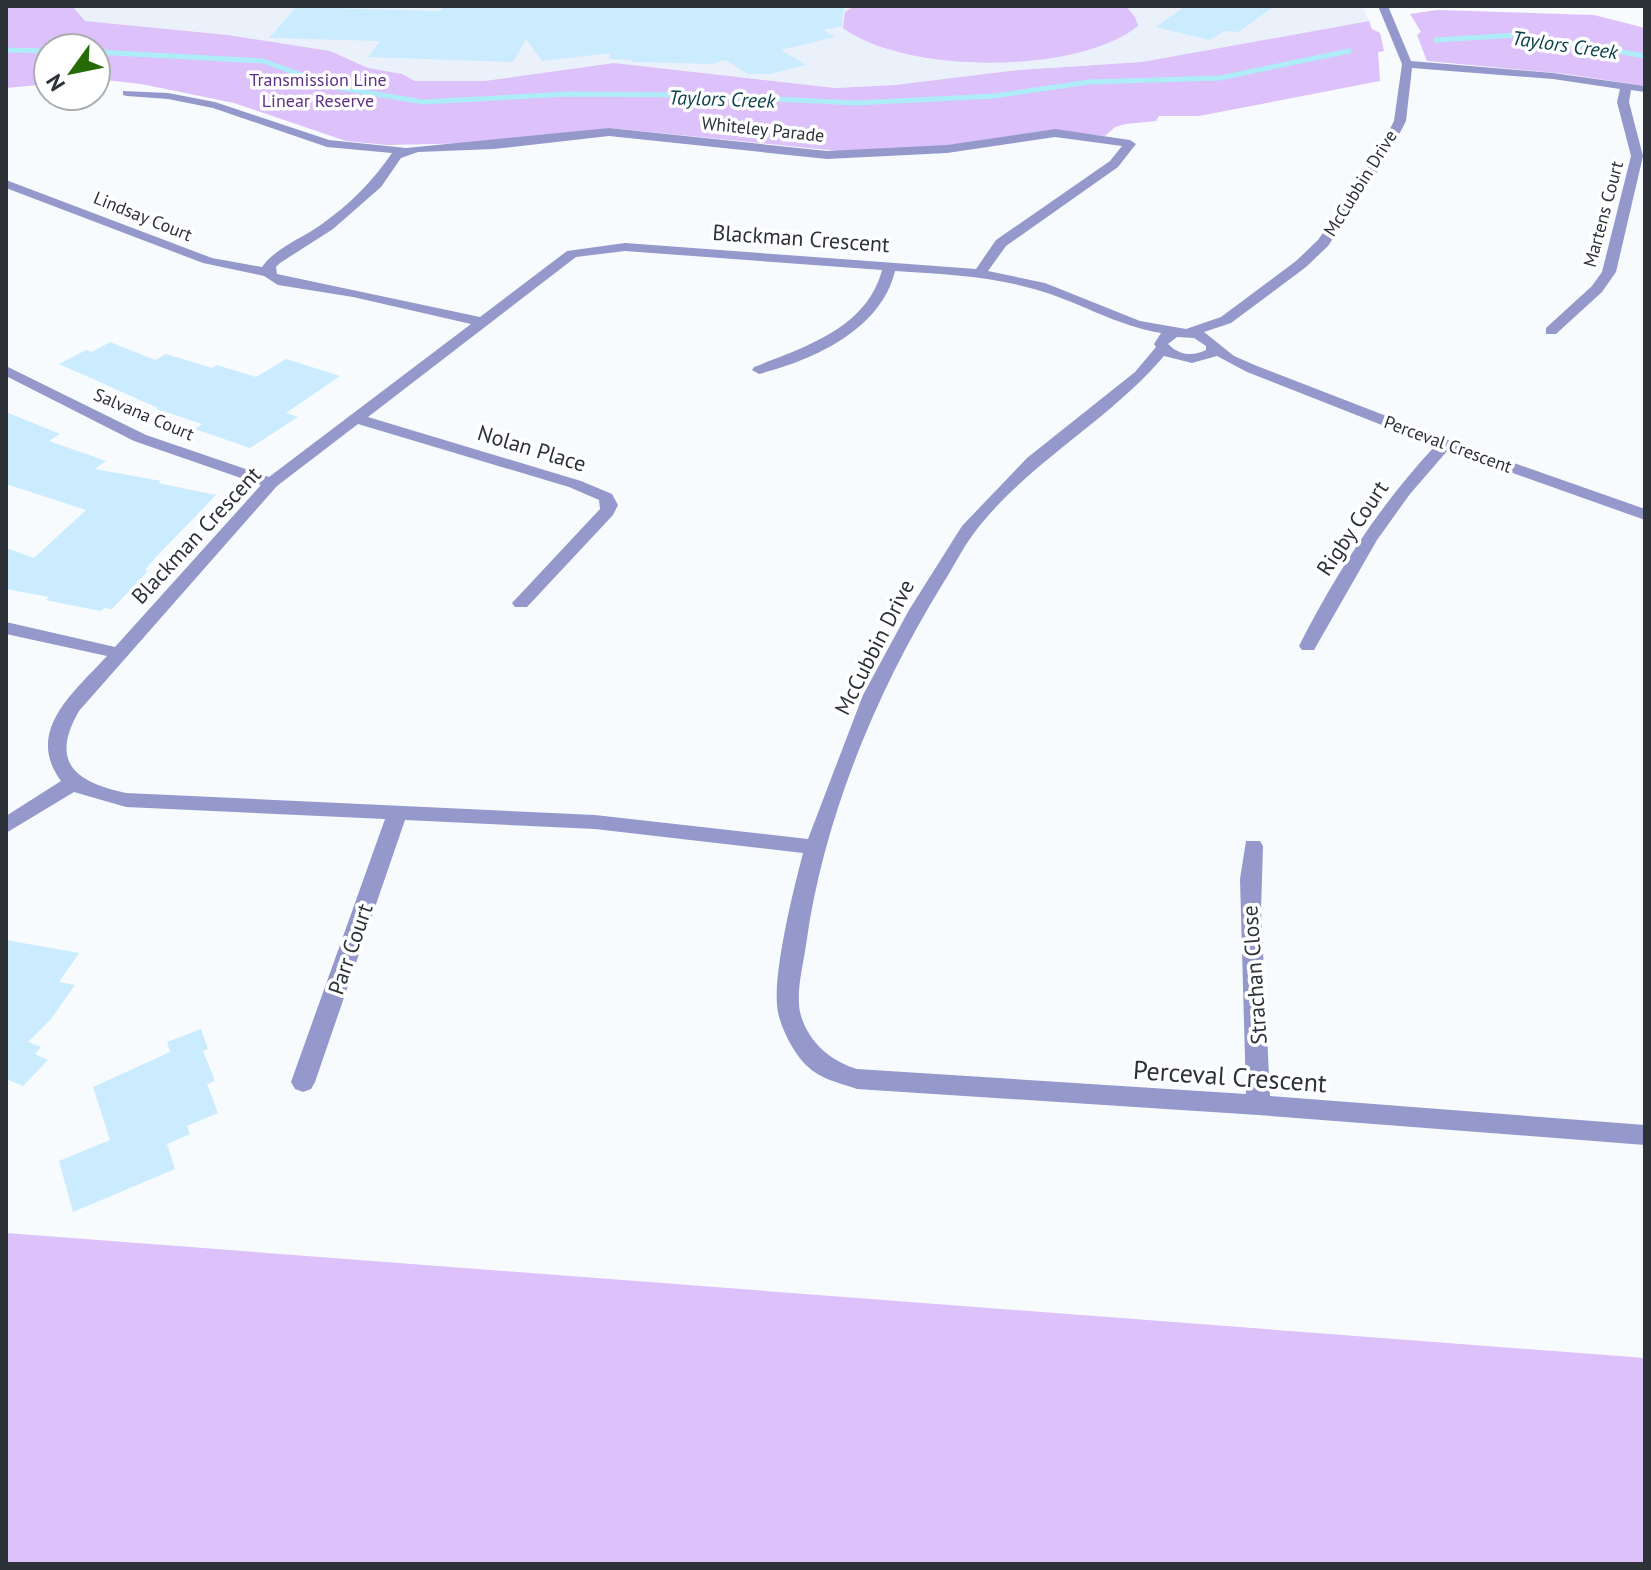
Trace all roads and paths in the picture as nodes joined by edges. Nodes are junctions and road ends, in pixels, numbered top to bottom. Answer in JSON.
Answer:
{"nodes":[{"id":1,"x":1383,"y":6,"type":"edge"},
{"id":2,"x":1407,"y":64,"type":"junction"},
{"id":3,"x":1626,"y":86,"type":"junction"},
{"id":4,"x":1645,"y":89,"type":"edge"},
{"id":5,"x":127,"y":93,"type":"dead end"},
{"id":6,"x":405,"y":151,"type":"junction"},
{"id":7,"x":6,"y":184,"type":"edge"},
{"id":8,"x":889,"y":267,"type":"junction"},
{"id":9,"x":269,"y":272,"type":"junction"},
{"id":10,"x":980,"y":273,"type":"junction"},
{"id":11,"x":1226,"y":320,"type":"junction"},
{"id":12,"x":482,"y":322,"type":"junction"},
{"id":13,"x":1137,"y":325,"type":"junction"},
{"id":14,"x":1551,"y":331,"type":"dead end"},
{"id":15,"x":1186,"y":333,"type":"junction"},
{"id":16,"x":1212,"y":342,"type":"junction"},
{"id":17,"x":1162,"y":346,"type":"junction"},
{"id":18,"x":1191,"y":359,"type":"junction"},
{"id":19,"x":1252,"y":369,"type":"junction"},
{"id":20,"x":6,"y":370,"type":"edge"},
{"id":21,"x":759,"y":370,"type":"dead end"},
{"id":22,"x":1140,"y":375,"type":"junction"},
{"id":23,"x":355,"y":418,"type":"junction"},
{"id":24,"x":1445,"y":444,"type":"junction"},
{"id":25,"x":271,"y":483,"type":"junction"},
{"id":26,"x":1645,"y":515,"type":"edge"},
{"id":27,"x":521,"y":603,"type":"dead end"},
{"id":28,"x":6,"y":628,"type":"edge"},
{"id":29,"x":1308,"y":646,"type":"dead end"},
{"id":30,"x":117,"y":653,"type":"junction"},
{"id":31,"x":73,"y":783,"type":"junction"},
{"id":32,"x":397,"y":815,"type":"junction"},
{"id":33,"x":6,"y":826,"type":"edge"},
{"id":34,"x":1253,"y":846,"type":"dead end"},
{"id":35,"x":815,"y":847,"type":"junction"},
{"id":36,"x":815,"y":1059,"type":"joint"},
{"id":37,"x":303,"y":1082,"type":"dead end"},
{"id":38,"x":1258,"y":1105,"type":"junction"},
{"id":39,"x":1645,"y":1135,"type":"edge"}],
"edges":[{"from":1,"to":2,"type":"street","name":"McCubbin Drive"},
{"from":2,"to":3,"type":"street"},
{"from":2,"to":11,"type":"street","name":"McCubbin Drive"},
{"from":3,"to":4,"type":"street"},
{"from":3,"to":14,"type":"street","name":"Martens Court"},
{"from":5,"to":6,"type":"street","name":"Whiteley Parade"},
{"from":6,"to":9,"type":"street"},
{"from":6,"to":10,"type":"street","name":"Whiteley Parade"},
{"from":7,"to":9,"type":"street","name":"Lindsay Court"},
{"from":8,"to":10,"type":"street","name":"Blackman Crescent"},
{"from":8,"to":12,"type":"street","name":"Blackman Crescent"},
{"from":8,"to":21,"type":"street"},
{"from":9,"to":12,"type":"street"},
{"from":10,"to":13,"type":"street","name":"Blackman Crescent"},
{"from":11,"to":15,"type":"street","name":"McCubbin Drive"},
{"from":11,"to":16,"type":"street","name":"McCubbin Drive"},
{"from":12,"to":23,"type":"street","name":"Blackman Crescent"},
{"from":13,"to":15,"type":"street","name":"Blackman Crescent"},
{"from":13,"to":17,"type":"street","name":"Blackman Crescent"},
{"from":15,"to":16,"type":"street","name":"Blackman Crescent"},
{"from":15,"to":17,"type":"street","name":"McCubbin Drive"},
{"from":16,"to":18,"type":"street","name":"McCubbin Drive"},
{"from":16,"to":19,"type":"street","name":"Perceval Crescent"},
{"from":17,"to":18,"type":"street","name":"Blackman Crescent"},
{"from":17,"to":22,"type":"street","name":"McCubbin Drive"},
{"from":18,"to":19,"type":"street","name":"Perceval Crescent"},
{"from":18,"to":22,"type":"street","name":"McCubbin Drive"},
{"from":19,"to":24,"type":"street","name":"Perceval Crescent"},
{"from":20,"to":25,"type":"street","name":"Salvana Court"},
{"from":22,"to":35,"type":"street","name":"McCubbin Drive"},
{"from":23,"to":25,"type":"street","name":"Blackman Crescent"},
{"from":23,"to":27,"type":"street","name":"Nolan Place"},
{"from":24,"to":26,"type":"street","name":"Perceval Crescent"},
{"from":24,"to":29,"type":"street","name":"Rigby Court"},
{"from":25,"to":30,"type":"street","name":"Blackman Crescent"},
{"from":28,"to":30,"type":"street"},
{"from":30,"to":31,"type":"street","name":"Blackman Crescent"},
{"from":31,"to":32,"type":"street"},
{"from":31,"to":33,"type":"street"},
{"from":32,"to":35,"type":"street"},
{"from":32,"to":37,"type":"street","name":"Parr Court"},
{"from":34,"to":38,"type":"street","name":"Strachan Close"},
{"from":35,"to":36,"type":"street","name":"McCubbin Drive"},
{"from":36,"to":38,"type":"street","name":"Perceval Crescent"},
{"from":38,"to":39,"type":"street","name":"Perceval Crescent"}]}
